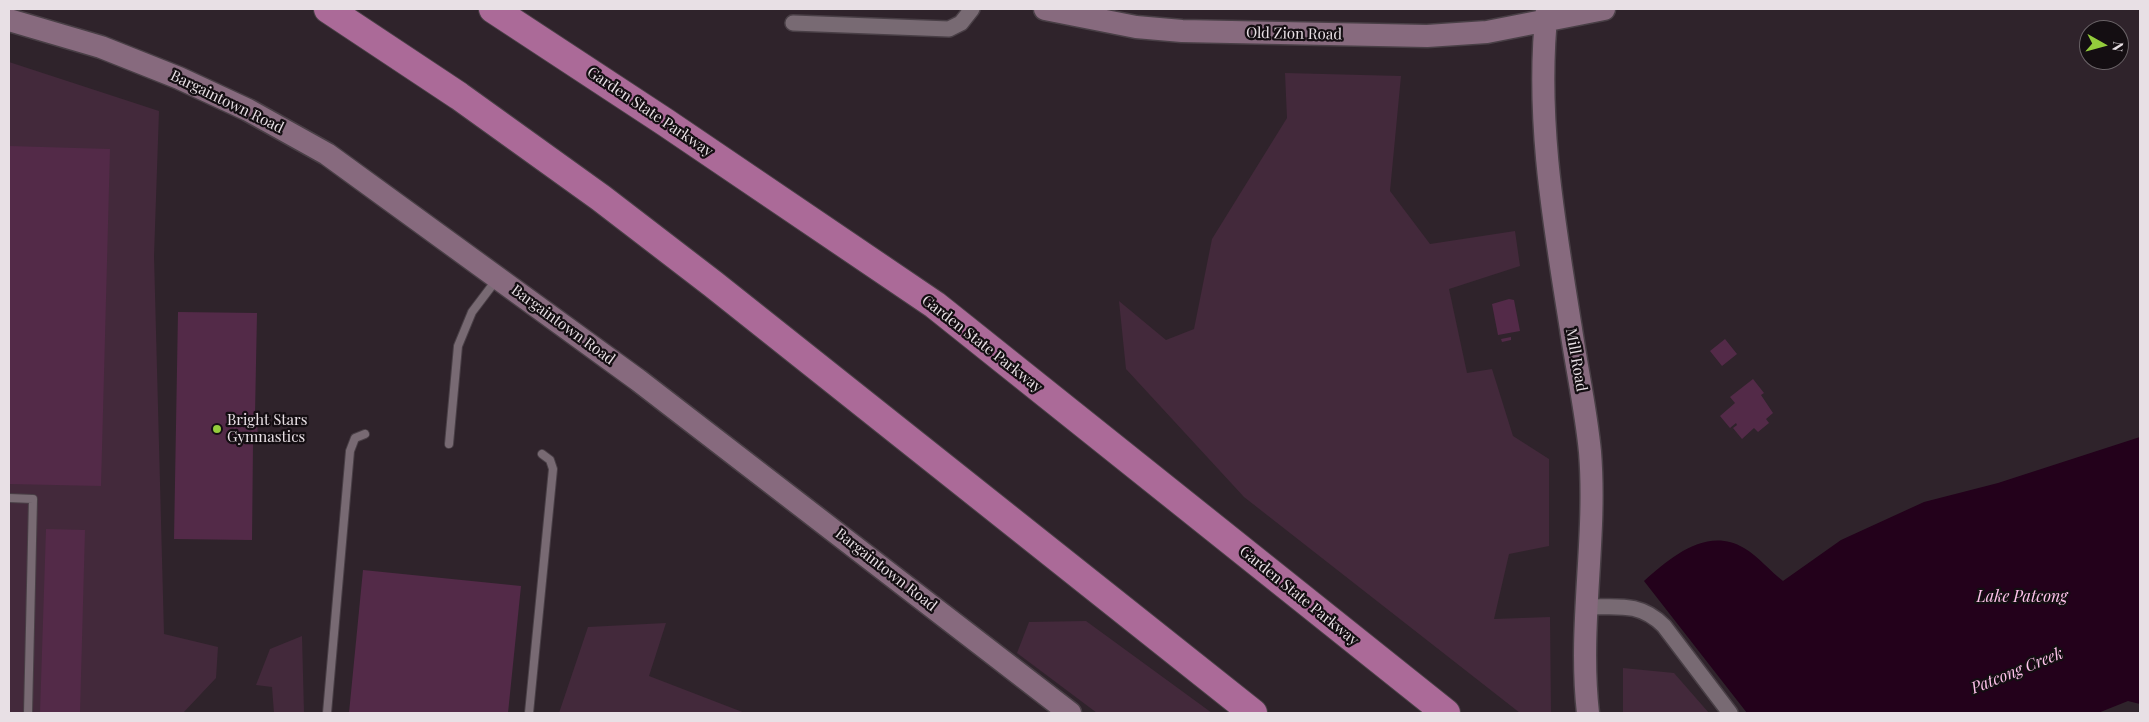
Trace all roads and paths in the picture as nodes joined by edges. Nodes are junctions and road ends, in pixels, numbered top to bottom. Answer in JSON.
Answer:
{"nodes":[{"id":1,"x":328,"y":9,"type":"edge"},
{"id":2,"x":492,"y":9,"type":"edge"},
{"id":3,"x":972,"y":9,"type":"edge"},
{"id":4,"x":1045,"y":9,"type":"edge"},
{"id":5,"x":1604,"y":9,"type":"edge"},
{"id":6,"x":1546,"y":15,"type":"edge"},
{"id":7,"x":9,"y":20,"type":"edge"},
{"id":8,"x":793,"y":22,"type":"dead end"},
{"id":9,"x":498,"y":277,"type":"junction"},
{"id":10,"x":364,"y":434,"type":"dead end"},
{"id":11,"x":449,"y":444,"type":"dead end"},
{"id":12,"x":542,"y":454,"type":"dead end"},
{"id":13,"x":9,"y":498,"type":"edge"},
{"id":14,"x":1587,"y":607,"type":"junction"},
{"id":15,"x":28,"y":713,"type":"edge"},
{"id":16,"x":326,"y":713,"type":"edge"},
{"id":17,"x":529,"y":713,"type":"edge"},
{"id":18,"x":1070,"y":713,"type":"edge"},
{"id":19,"x":1253,"y":713,"type":"edge"},
{"id":20,"x":1446,"y":713,"type":"edge"},
{"id":21,"x":1588,"y":713,"type":"edge"},
{"id":22,"x":1730,"y":713,"type":"edge"}],
"edges":[{"from":1,"to":19,"type":"highway"},
{"from":2,"to":20,"type":"highway","name":"Garden State Parkway"},
{"from":3,"to":8,"type":"street"},
{"from":4,"to":6,"type":"main road","name":"Old Zion Road"},
{"from":5,"to":6,"type":"main road","name":"Old Zion Road"},
{"from":6,"to":14,"type":"main road","name":"Mill Road"},
{"from":7,"to":9,"type":"main road","name":"Bargaintown Road"},
{"from":9,"to":11,"type":"lane"},
{"from":9,"to":18,"type":"main road","name":"Bargaintown Road"},
{"from":10,"to":16,"type":"lane"},
{"from":12,"to":17,"type":"lane"},
{"from":13,"to":15,"type":"lane"},
{"from":14,"to":21,"type":"main road","name":"Mill Road"},
{"from":14,"to":22,"type":"street"}]}
